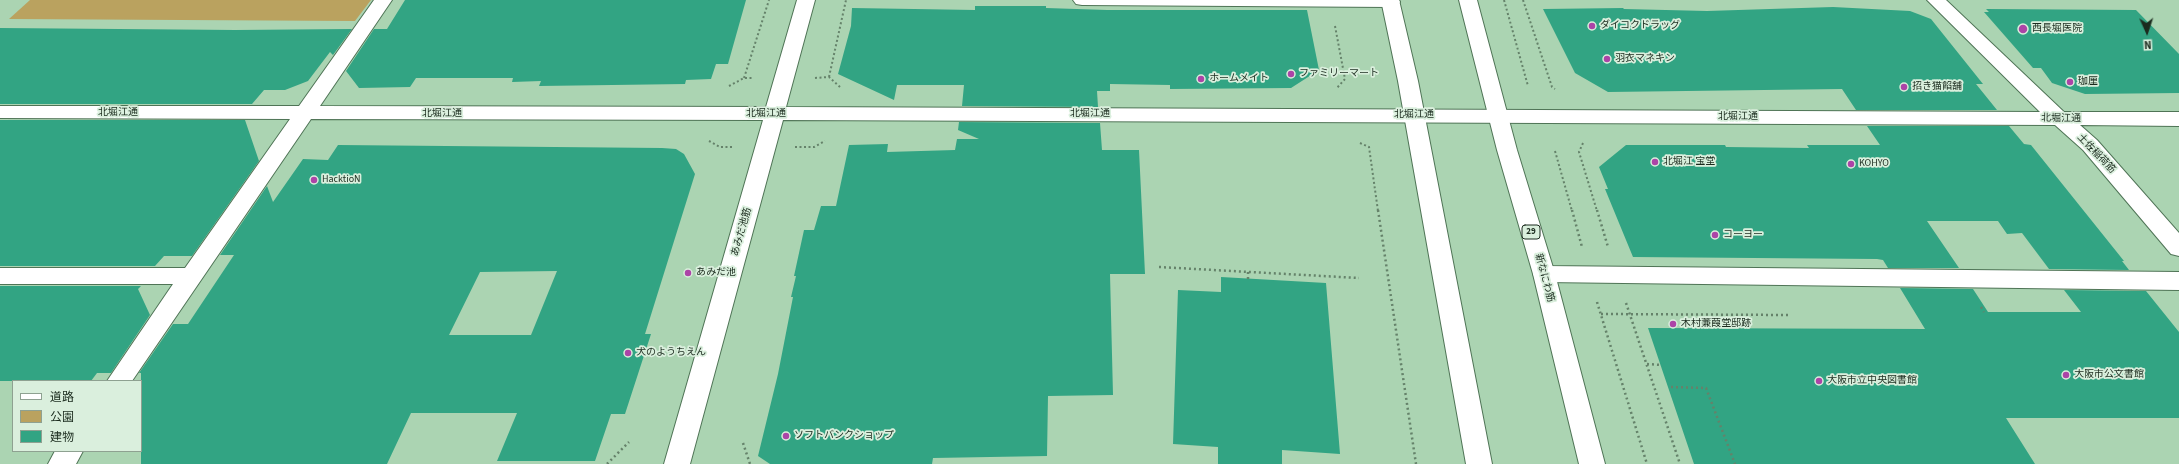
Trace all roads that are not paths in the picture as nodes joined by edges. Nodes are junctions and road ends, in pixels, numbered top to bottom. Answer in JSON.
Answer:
{"nodes":[{"id":1,"x":383,"y":0,"type":"edge"},
{"id":2,"x":806,"y":0,"type":"edge"},
{"id":3,"x":1082,"y":0,"type":"edge"},
{"id":4,"x":1468,"y":0,"type":"edge"},
{"id":5,"x":1936,"y":0,"type":"edge"},
{"id":6,"x":1390,"y":1,"type":"edge"},
{"id":7,"x":0,"y":112,"type":"edge"},
{"id":8,"x":303,"y":114,"type":"junction"},
{"id":9,"x":775,"y":114,"type":"junction"},
{"id":10,"x":1414,"y":115,"type":"junction"},
{"id":11,"x":1498,"y":115,"type":"junction"},
{"id":12,"x":2060,"y":119,"type":"junction"},
{"id":13,"x":2179,"y":119,"type":"edge"},
{"id":14,"x":2179,"y":248,"type":"edge"},
{"id":15,"x":1544,"y":274,"type":"junction"},
{"id":16,"x":0,"y":276,"type":"edge"},
{"id":17,"x":193,"y":276,"type":"junction"},
{"id":18,"x":2179,"y":281,"type":"edge"},
{"id":19,"x":120,"y":380,"type":"edge"},
{"id":20,"x":69,"y":452,"type":"edge"},
{"id":21,"x":61,"y":464,"type":"edge"},
{"id":22,"x":677,"y":464,"type":"edge"},
{"id":23,"x":1479,"y":464,"type":"edge"},
{"id":24,"x":1592,"y":464,"type":"edge"}],
"edges":[{"from":1,"to":8,"type":"street"},
{"from":2,"to":9,"type":"street","name":"あみだ池筋"},
{"from":3,"to":6,"type":"street"},
{"from":4,"to":11,"type":"street","name":"新なにわ筋","number":"29"},
{"from":5,"to":12,"type":"street","name":"土佐稲荷筋"},
{"from":6,"to":10,"type":"street"},
{"from":7,"to":8,"type":"street","name":"北堀江通"},
{"from":8,"to":9,"type":"street","name":"北堀江通"},
{"from":8,"to":17,"type":"street"},
{"from":9,"to":10,"type":"street","name":"北堀江通"},
{"from":9,"to":22,"type":"street","name":"あみだ池筋"},
{"from":10,"to":11,"type":"street","name":"北堀江通"},
{"from":10,"to":23,"type":"street"},
{"from":11,"to":12,"type":"street","name":"北堀江通"},
{"from":11,"to":15,"type":"street","name":"新なにわ筋","number":"29"},
{"from":12,"to":13,"type":"street","name":"北堀江通"},
{"from":12,"to":14,"type":"street","name":"土佐稲荷筋"},
{"from":15,"to":18,"type":"street"},
{"from":15,"to":24,"type":"street","name":"新なにわ筋","number":"29"},
{"from":16,"to":17,"type":"street"},
{"from":17,"to":19,"type":"street"},
{"from":20,"to":21,"type":"street"}]}
